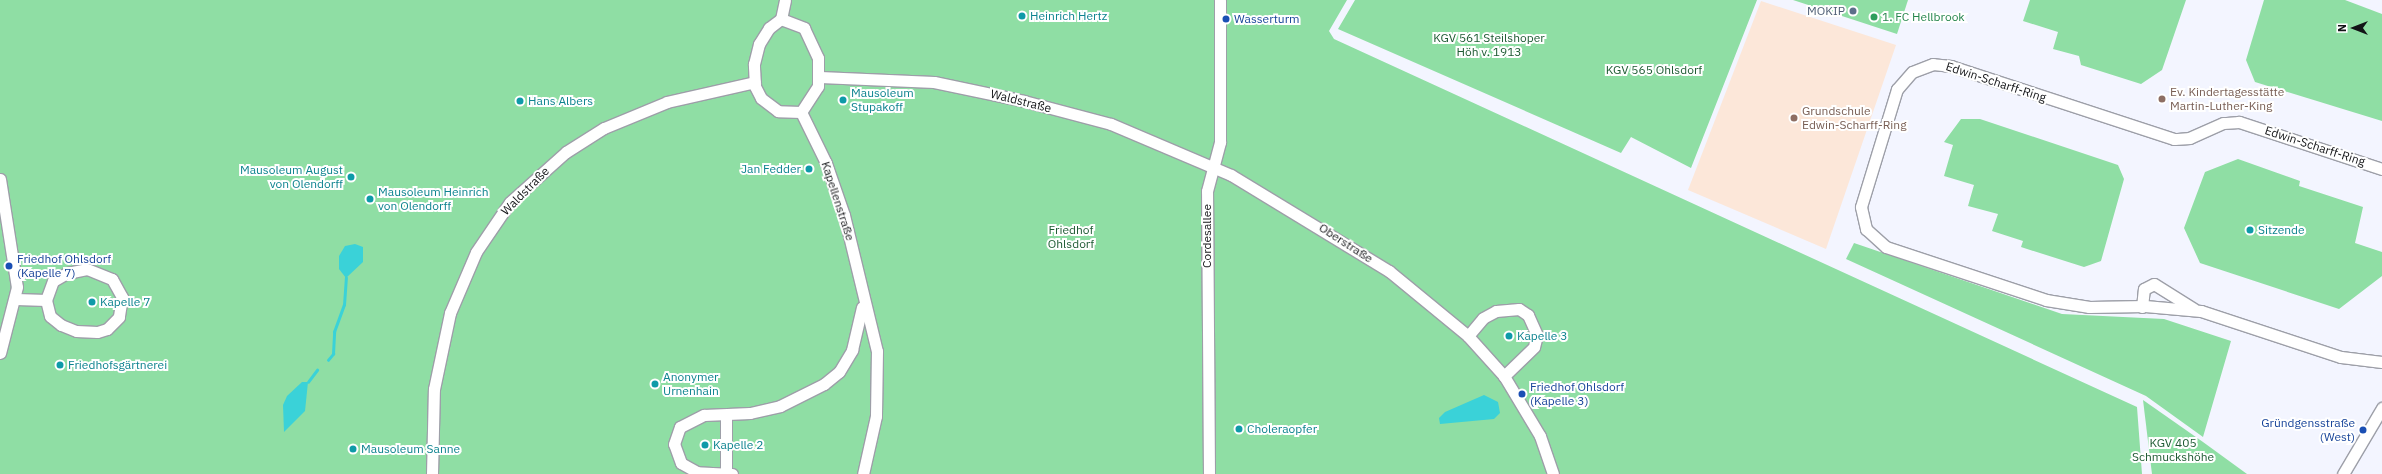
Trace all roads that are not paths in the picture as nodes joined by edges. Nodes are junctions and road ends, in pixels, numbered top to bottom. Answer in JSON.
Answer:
{"nodes":[{"id":1,"x":785,"y":0,"type":"edge"},
{"id":2,"x":1220,"y":0,"type":"edge"},
{"id":3,"x":781,"y":20,"type":"junction"},
{"id":4,"x":820,"y":77,"type":"junction"},
{"id":5,"x":754,"y":82,"type":"junction"},
{"id":6,"x":801,"y":112,"type":"junction"},
{"id":7,"x":1213,"y":166,"type":"junction"},
{"id":8,"x":2382,"y":169,"type":"edge"},
{"id":9,"x":0,"y":179,"type":"edge"},
{"id":10,"x":863,"y":295,"type":"junction"},
{"id":11,"x":16,"y":299,"type":"junction"},
{"id":12,"x":46,"y":300,"type":"junction"},
{"id":13,"x":2142,"y":306,"type":"junction"},
{"id":14,"x":2196,"y":310,"type":"junction"},
{"id":15,"x":1468,"y":336,"type":"junction"},
{"id":16,"x":0,"y":353,"type":"edge"},
{"id":17,"x":2382,"y":362,"type":"edge"},
{"id":18,"x":1504,"y":376,"type":"junction"},
{"id":19,"x":2382,"y":408,"type":"edge"},
{"id":20,"x":726,"y":415,"type":"junction"},
{"id":21,"x":432,"y":474,"type":"edge"},
{"id":22,"x":729,"y":474,"type":"edge"},
{"id":23,"x":863,"y":474,"type":"edge"},
{"id":24,"x":1208,"y":474,"type":"edge"},
{"id":25,"x":1553,"y":474,"type":"edge"},
{"id":26,"x":2343,"y":474,"type":"edge"}],
"edges":[{"from":1,"to":3,"type":"street"},
{"from":2,"to":7,"type":"street","name":"Cordesallee"},
{"from":3,"to":4,"type":"street"},
{"from":3,"to":5,"type":"street"},
{"from":4,"to":6,"type":"street"},
{"from":4,"to":7,"type":"street","name":"Waldstraße"},
{"from":5,"to":6,"type":"street"},
{"from":5,"to":21,"type":"street","name":"Waldstraße"},
{"from":6,"to":10,"type":"street","name":"Kapellenstraße"},
{"from":7,"to":15,"type":"street","name":"Oberstraße"},
{"from":7,"to":24,"type":"street","name":"Cordesallee"},
{"from":8,"to":13,"type":"street","name":"Edwin-Scharff-Ring"},
{"from":9,"to":11,"type":"street"},
{"from":10,"to":20,"type":"street","name":"Kapellenstraße"},
{"from":10,"to":23,"type":"street","name":"Kapellenstraße"},
{"from":11,"to":12,"type":"street"},
{"from":11,"to":16,"type":"street"},
{"from":12,"to":12,"type":"street"},
{"from":13,"to":14,"type":"street","name":"Edwin-Scharff-Ring"},
{"from":13,"to":14,"type":"street","name":"Edwin-Scharff-Ring"},
{"from":14,"to":17,"type":"street","name":"Edwin-Scharff-Ring"},
{"from":15,"to":18,"type":"street","name":"Oberstraße"},
{"from":15,"to":18,"type":"street"},
{"from":18,"to":25,"type":"street","name":"Oberstraße"},
{"from":19,"to":26,"type":"street"},
{"from":20,"to":22,"type":"street","name":"Kapellenstraße"},
{"from":20,"to":22,"type":"street","name":"Kapellenstraße"}]}
